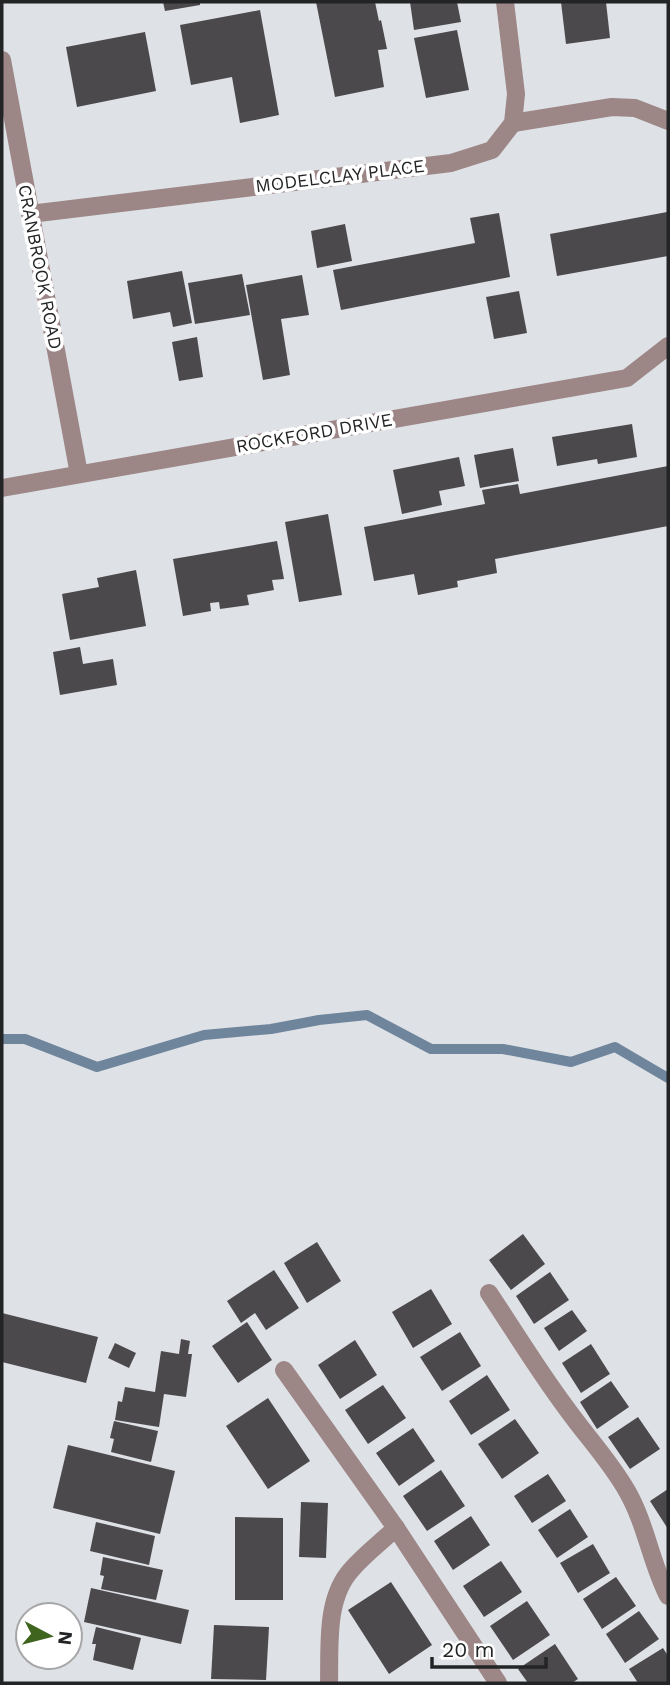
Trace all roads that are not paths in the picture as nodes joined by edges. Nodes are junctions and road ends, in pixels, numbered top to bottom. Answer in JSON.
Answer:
{"nodes":[{"id":1,"x":505,"y":2,"type":"edge"},
{"id":2,"x":2,"y":60,"type":"edge"},
{"id":3,"x":668,"y":121,"type":"edge"},
{"id":4,"x":513,"y":123,"type":"junction"},
{"id":5,"x":30,"y":214,"type":"junction"},
{"id":6,"x":668,"y":346,"type":"edge"},
{"id":7,"x":79,"y":474,"type":"junction"},
{"id":8,"x":2,"y":488,"type":"edge"},
{"id":9,"x":489,"y":1293,"type":"dead end"},
{"id":10,"x":284,"y":1370,"type":"dead end"},
{"id":11,"x":396,"y":1528,"type":"junction"},
{"id":12,"x":668,"y":1596,"type":"edge"},
{"id":13,"x":329,"y":1683,"type":"edge"},
{"id":14,"x":498,"y":1683,"type":"edge"}],
"edges":[{"from":1,"to":4,"type":"street"},
{"from":2,"to":5,"type":"street","name":"CRANBROOK ROAD"},
{"from":3,"to":4,"type":"street"},
{"from":4,"to":5,"type":"street","name":"MODELCLAY PLACE"},
{"from":5,"to":7,"type":"street","name":"CRANBROOK ROAD"},
{"from":6,"to":7,"type":"street","name":"ROCKFORD DRIVE"},
{"from":7,"to":8,"type":"street","name":"ROCKFORD DRIVE"},
{"from":9,"to":12,"type":"street"},
{"from":10,"to":11,"type":"street"},
{"from":11,"to":13,"type":"street"},
{"from":11,"to":14,"type":"street"}]}
